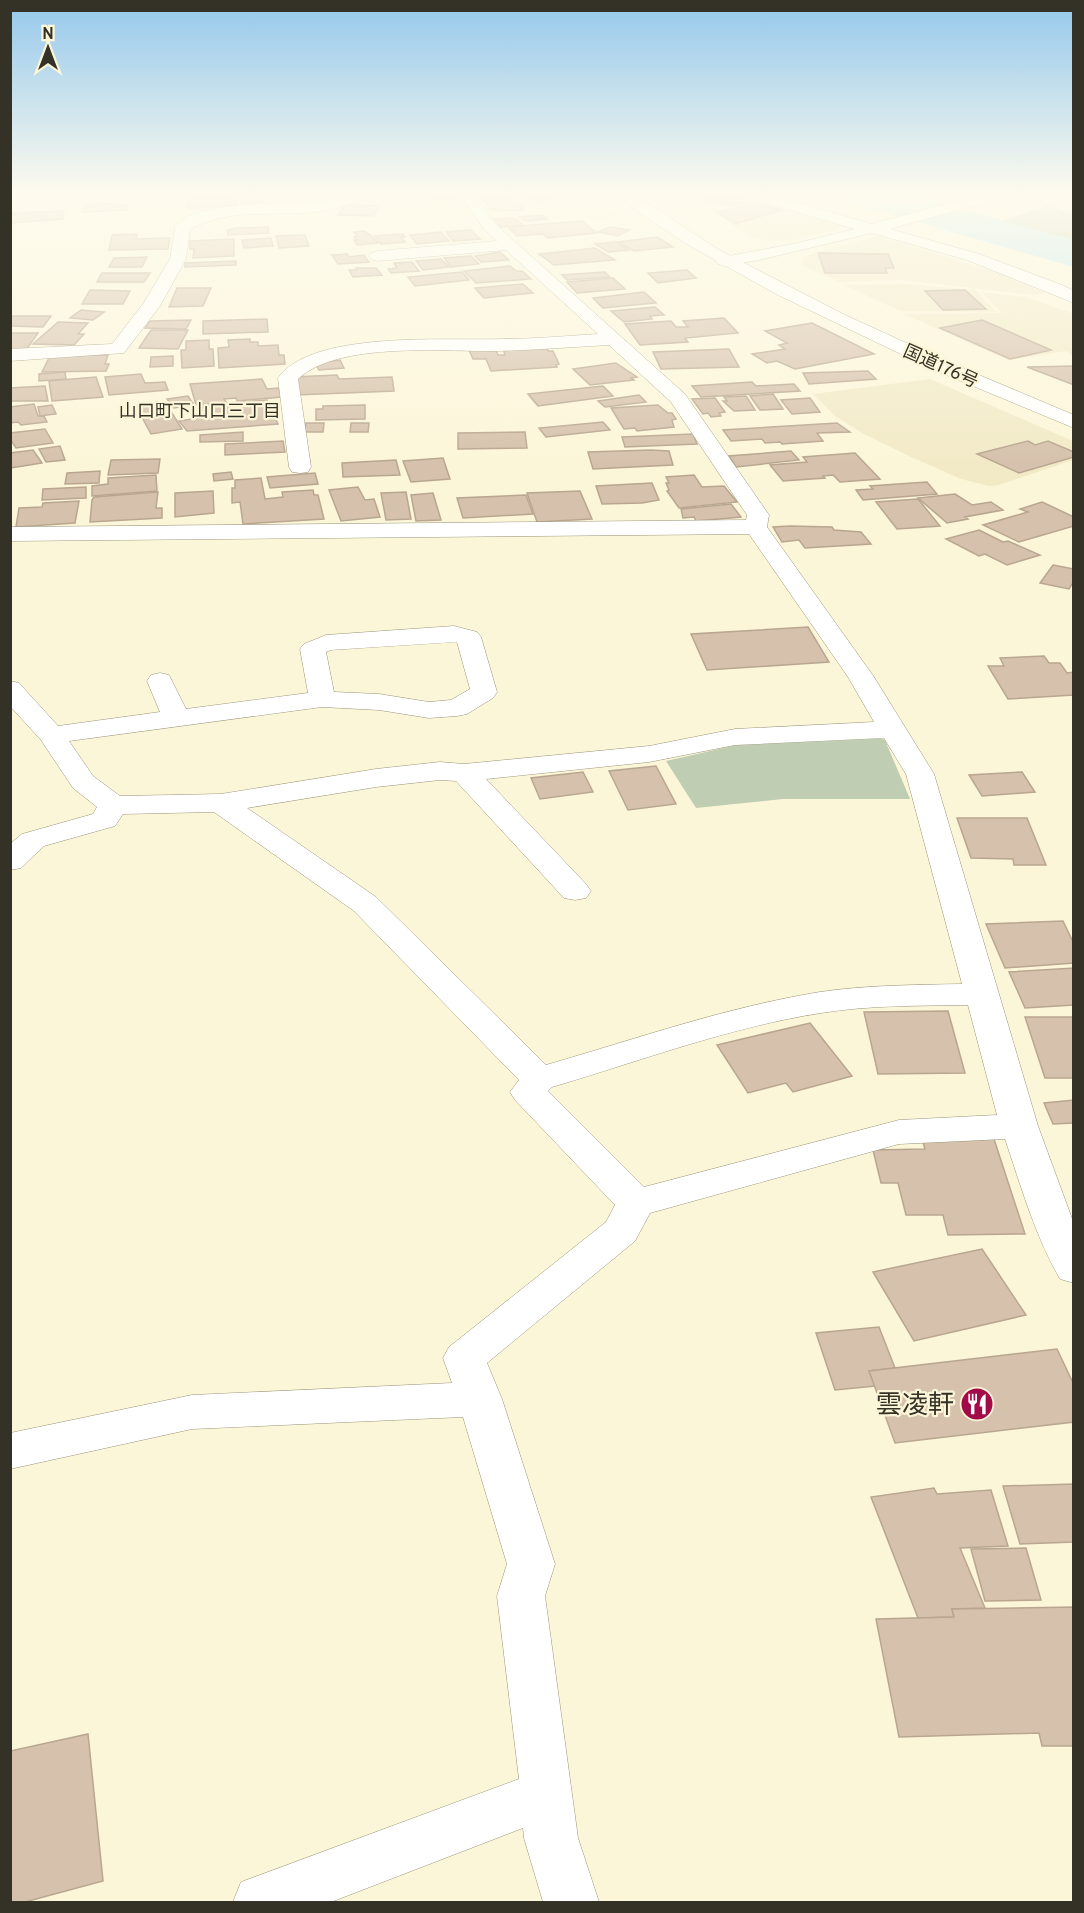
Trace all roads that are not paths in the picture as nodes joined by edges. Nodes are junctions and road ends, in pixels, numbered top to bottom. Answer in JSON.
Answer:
{"nodes":[{"id":1,"x":164,"y":284,"type":"edge"},
{"id":2,"x":553,"y":284,"type":"edge"},
{"id":3,"x":783,"y":284,"type":"edge"},
{"id":4,"x":810,"y":284,"type":"edge"},
{"id":5,"x":1044,"y":284,"type":"edge"},
{"id":6,"x":1074,"y":298,"type":"edge"},
{"id":7,"x":612,"y":339,"type":"junction"},
{"id":8,"x":10,"y":354,"type":"edge"},
{"id":9,"x":1074,"y":403,"type":"edge"},
{"id":10,"x":1074,"y":422,"type":"edge"},
{"id":11,"x":300,"y":467,"type":"dead end"},
{"id":12,"x":756,"y":528,"type":"junction"},
{"id":13,"x":10,"y":534,"type":"edge"},
{"id":14,"x":160,"y":681,"type":"dead end"},
{"id":15,"x":10,"y":689,"type":"edge"},
{"id":16,"x":322,"y":699,"type":"junction"},
{"id":17,"x":176,"y":718,"type":"junction"},
{"id":18,"x":893,"y":729,"type":"junction"},
{"id":19,"x":51,"y":735,"type":"junction"},
{"id":20,"x":464,"y":773,"type":"junction"},
{"id":21,"x":221,"y":803,"type":"junction"},
{"id":22,"x":113,"y":805,"type":"junction"},
{"id":23,"x":10,"y":861,"type":"edge"},
{"id":24,"x":575,"y":891,"type":"dead end"},
{"id":25,"x":982,"y":994,"type":"junction"},
{"id":26,"x":539,"y":1079,"type":"junction"},
{"id":27,"x":1019,"y":1126,"type":"junction"},
{"id":28,"x":636,"y":1203,"type":"junction"},
{"id":29,"x":1064,"y":1227,"type":"edge"},
{"id":30,"x":1074,"y":1269,"type":"edge"},
{"id":31,"x":480,"y":1399,"type":"junction"},
{"id":32,"x":10,"y":1450,"type":"edge"},
{"id":33,"x":547,"y":1794,"type":"junction"},
{"id":34,"x":261,"y":1902,"type":"edge"},
{"id":35,"x":572,"y":1902,"type":"edge"}],
"edges":[{"from":1,"to":8,"type":"main road"},
{"from":2,"to":7,"type":"main road"},
{"from":3,"to":10,"type":"main road","name":"国道176号"},
{"from":4,"to":9,"type":"main road","name":"国道176号"},
{"from":5,"to":6,"type":"main road"},
{"from":7,"to":11,"type":"main road"},
{"from":7,"to":12,"type":"main road"},
{"from":12,"to":13,"type":"main road"},
{"from":12,"to":18,"type":"main road"},
{"from":14,"to":17,"type":"main road"},
{"from":15,"to":19,"type":"main road"},
{"from":16,"to":16,"type":"main road"},
{"from":16,"to":17,"type":"main road"},
{"from":17,"to":19,"type":"main road"},
{"from":18,"to":20,"type":"main road"},
{"from":18,"to":25,"type":"main road"},
{"from":19,"to":22,"type":"main road"},
{"from":20,"to":21,"type":"main road"},
{"from":20,"to":24,"type":"main road"},
{"from":21,"to":22,"type":"main road"},
{"from":21,"to":26,"type":"main road"},
{"from":22,"to":23,"type":"main road"},
{"from":25,"to":26,"type":"main road"},
{"from":25,"to":27,"type":"main road"},
{"from":26,"to":28,"type":"main road"},
{"from":27,"to":28,"type":"main road"},
{"from":27,"to":29,"type":"main road"},
{"from":28,"to":31,"type":"main road"},
{"from":29,"to":30,"type":"main road"},
{"from":31,"to":32,"type":"main road"},
{"from":31,"to":33,"type":"main road"},
{"from":33,"to":34,"type":"main road"},
{"from":33,"to":35,"type":"main road"}]}
